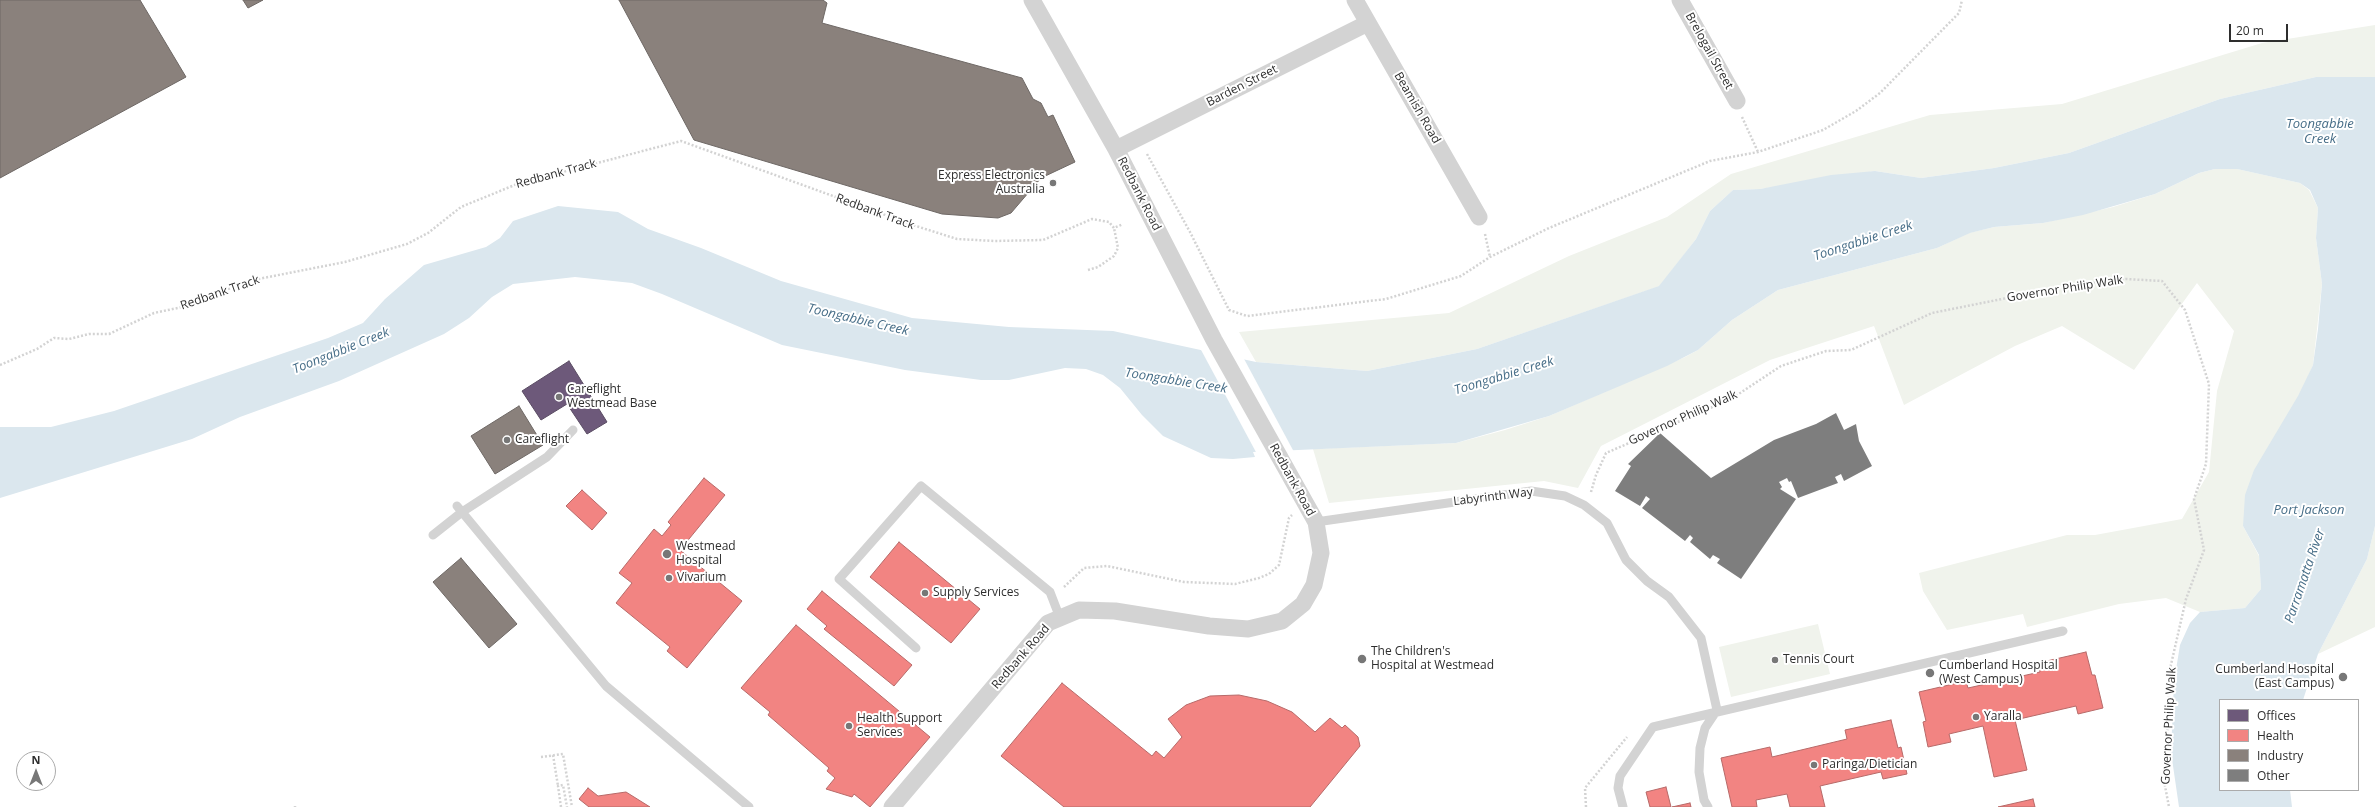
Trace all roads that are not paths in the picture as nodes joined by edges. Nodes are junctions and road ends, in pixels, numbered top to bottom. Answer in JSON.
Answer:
{"nodes":[{"id":1,"x":1032,"y":0,"type":"edge"},
{"id":2,"x":1355,"y":0,"type":"edge"},
{"id":3,"x":1680,"y":0,"type":"edge"},
{"id":4,"x":1368,"y":23,"type":"junction"},
{"id":5,"x":1737,"y":101,"type":"road end"},
{"id":6,"x":1116,"y":149,"type":"junction"},
{"id":7,"x":1479,"y":217,"type":"road end"},
{"id":8,"x":573,"y":430,"type":"dead end"},
{"id":9,"x":460,"y":509,"type":"junction"},
{"id":10,"x":1316,"y":522,"type":"junction"},
{"id":11,"x":433,"y":535,"type":"dead end"},
{"id":12,"x":1060,"y":618,"type":"junction"},
{"id":13,"x":2063,"y":632,"type":"dead end"},
{"id":14,"x":916,"y":648,"type":"dead end"},
{"id":15,"x":1718,"y":710,"type":"junction"},
{"id":16,"x":748,"y":807,"type":"edge"},
{"id":17,"x":892,"y":807,"type":"edge"},
{"id":18,"x":1623,"y":807,"type":"edge"},
{"id":19,"x":1708,"y":807,"type":"edge"}],
"edges":[{"from":1,"to":6,"type":"street","name":"Redbank Road"},
{"from":2,"to":4,"type":"street","name":"Beamish Road"},
{"from":3,"to":5,"type":"street","name":"Brelogail Street"},
{"from":4,"to":6,"type":"street","name":"Barden Street"},
{"from":4,"to":7,"type":"street","name":"Beamish Road"},
{"from":6,"to":10,"type":"street","name":"Redbank Road"},
{"from":8,"to":9,"type":"lane"},
{"from":9,"to":11,"type":"lane"},
{"from":9,"to":16,"type":"lane"},
{"from":10,"to":12,"type":"street","name":"Redbank Road"},
{"from":10,"to":15,"type":"lane","name":"Labyrinth Way"},
{"from":12,"to":14,"type":"lane"},
{"from":12,"to":17,"type":"street","name":"Redbank Road"},
{"from":13,"to":15,"type":"lane"},
{"from":15,"to":18,"type":"lane"},
{"from":15,"to":19,"type":"lane"}]}
